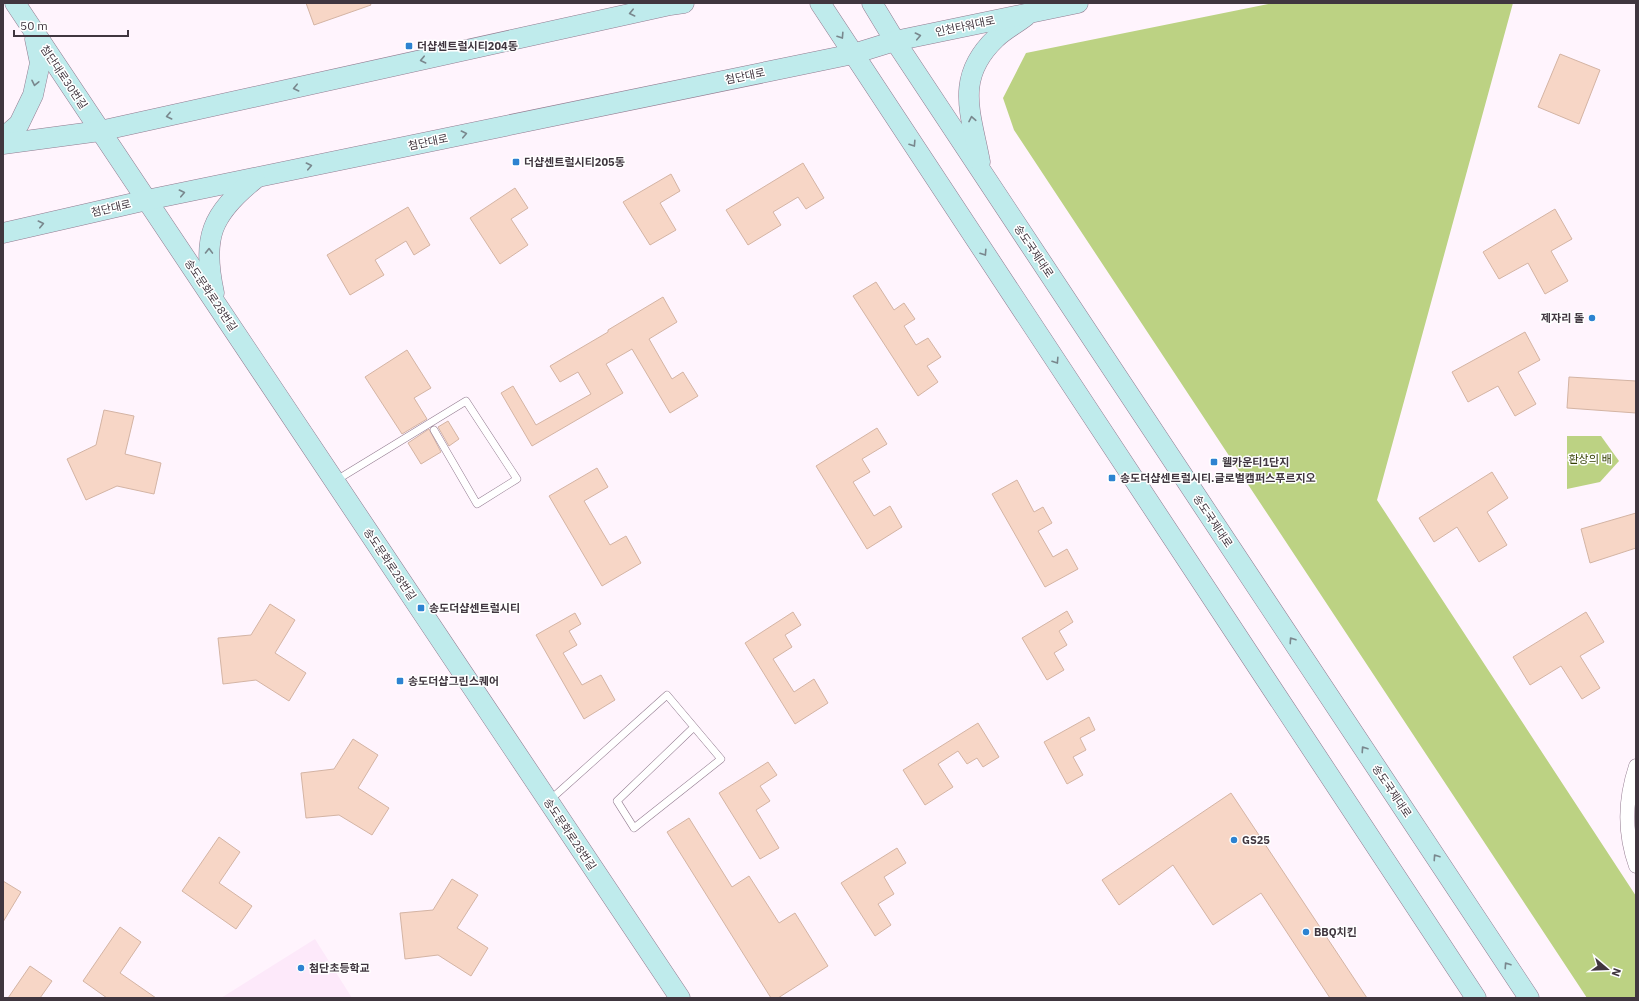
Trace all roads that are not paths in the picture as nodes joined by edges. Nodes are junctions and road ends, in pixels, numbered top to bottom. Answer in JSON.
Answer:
{"nodes":[{"id":1,"x":15,"y":3,"type":"edge"},
{"id":2,"x":820,"y":3,"type":"edge"},
{"id":3,"x":872,"y":3,"type":"edge"},
{"id":4,"x":1000,"y":3,"type":"edge"},
{"id":5,"x":1078,"y":3,"type":"edge"},
{"id":6,"x":675,"y":4,"type":"edge"},
{"id":7,"x":1026,"y":14,"type":"junction"},
{"id":8,"x":34,"y":31,"type":"junction"},
{"id":9,"x":895,"y":41,"type":"junction"},
{"id":10,"x":853,"y":54,"type":"junction"},
{"id":11,"x":100,"y":131,"type":"junction"},
{"id":12,"x":3,"y":138,"type":"edge"},
{"id":13,"x":3,"y":144,"type":"edge"},
{"id":14,"x":982,"y":172,"type":"junction"},
{"id":15,"x":257,"y":177,"type":"junction"},
{"id":16,"x":147,"y":200,"type":"junction"},
{"id":17,"x":3,"y":233,"type":"edge"},
{"id":18,"x":216,"y":303,"type":"junction"},
{"id":19,"x":434,"y":430,"type":"dead end"},
{"id":20,"x":335,"y":481,"type":"junction"},
{"id":21,"x":694,"y":727,"type":"junction"},
{"id":22,"x":1636,"y":766,"type":"edge"},
{"id":23,"x":549,"y":802,"type":"junction"},
{"id":24,"x":1636,"y":866,"type":"edge"},
{"id":25,"x":680,"y":998,"type":"edge"},
{"id":26,"x":1476,"y":998,"type":"edge"},
{"id":27,"x":1529,"y":998,"type":"edge"}],
"edges":[{"from":1,"to":8,"type":"main road","name":"첨단대로30번길"},
{"from":2,"to":10,"type":"main road","one_way":true},
{"from":3,"to":9,"type":"main road","name":"송도국제대로"},
{"from":4,"to":7,"type":"main road"},
{"from":5,"to":7,"type":"main road","name":"인천타워대로"},
{"from":6,"to":11,"type":"main road","one_way":true},
{"from":9,"to":7,"type":"main road","name":"인천타워대로","one_way":true},
{"from":14,"to":7,"type":"main road","one_way":true},
{"from":8,"to":11,"type":"main road","name":"첨단대로30번길"},
{"from":8,"to":12,"type":"main road","one_way":true},
{"from":9,"to":10,"type":"main road","name":"인천타워대로"},
{"from":9,"to":14,"type":"main road","name":"송도국제대로"},
{"from":15,"to":10,"type":"main road","name":"첨단대로","one_way":true},
{"from":10,"to":26,"type":"main road","one_way":true},
{"from":11,"to":13,"type":"main road"},
{"from":11,"to":16,"type":"main road","name":"송도문화로28번길"},
{"from":27,"to":14,"type":"main road","name":"송도국제대로","one_way":true},
{"from":16,"to":15,"type":"main road","name":"첨단대로","one_way":true},
{"from":18,"to":15,"type":"main road","one_way":true},
{"from":17,"to":16,"type":"main road","name":"첨단대로","one_way":true},
{"from":16,"to":18,"type":"main road","name":"송도문화로28번길"},
{"from":18,"to":20,"type":"main road","name":"송도문화로28번길"},
{"from":19,"to":20,"type":"lane"},
{"from":20,"to":23,"type":"main road","name":"송도문화로28번길"},
{"from":21,"to":21,"type":"lane"},
{"from":21,"to":23,"type":"lane"},
{"from":22,"to":24,"type":"street"},
{"from":23,"to":25,"type":"main road","name":"송도문화로28번길"}]}
